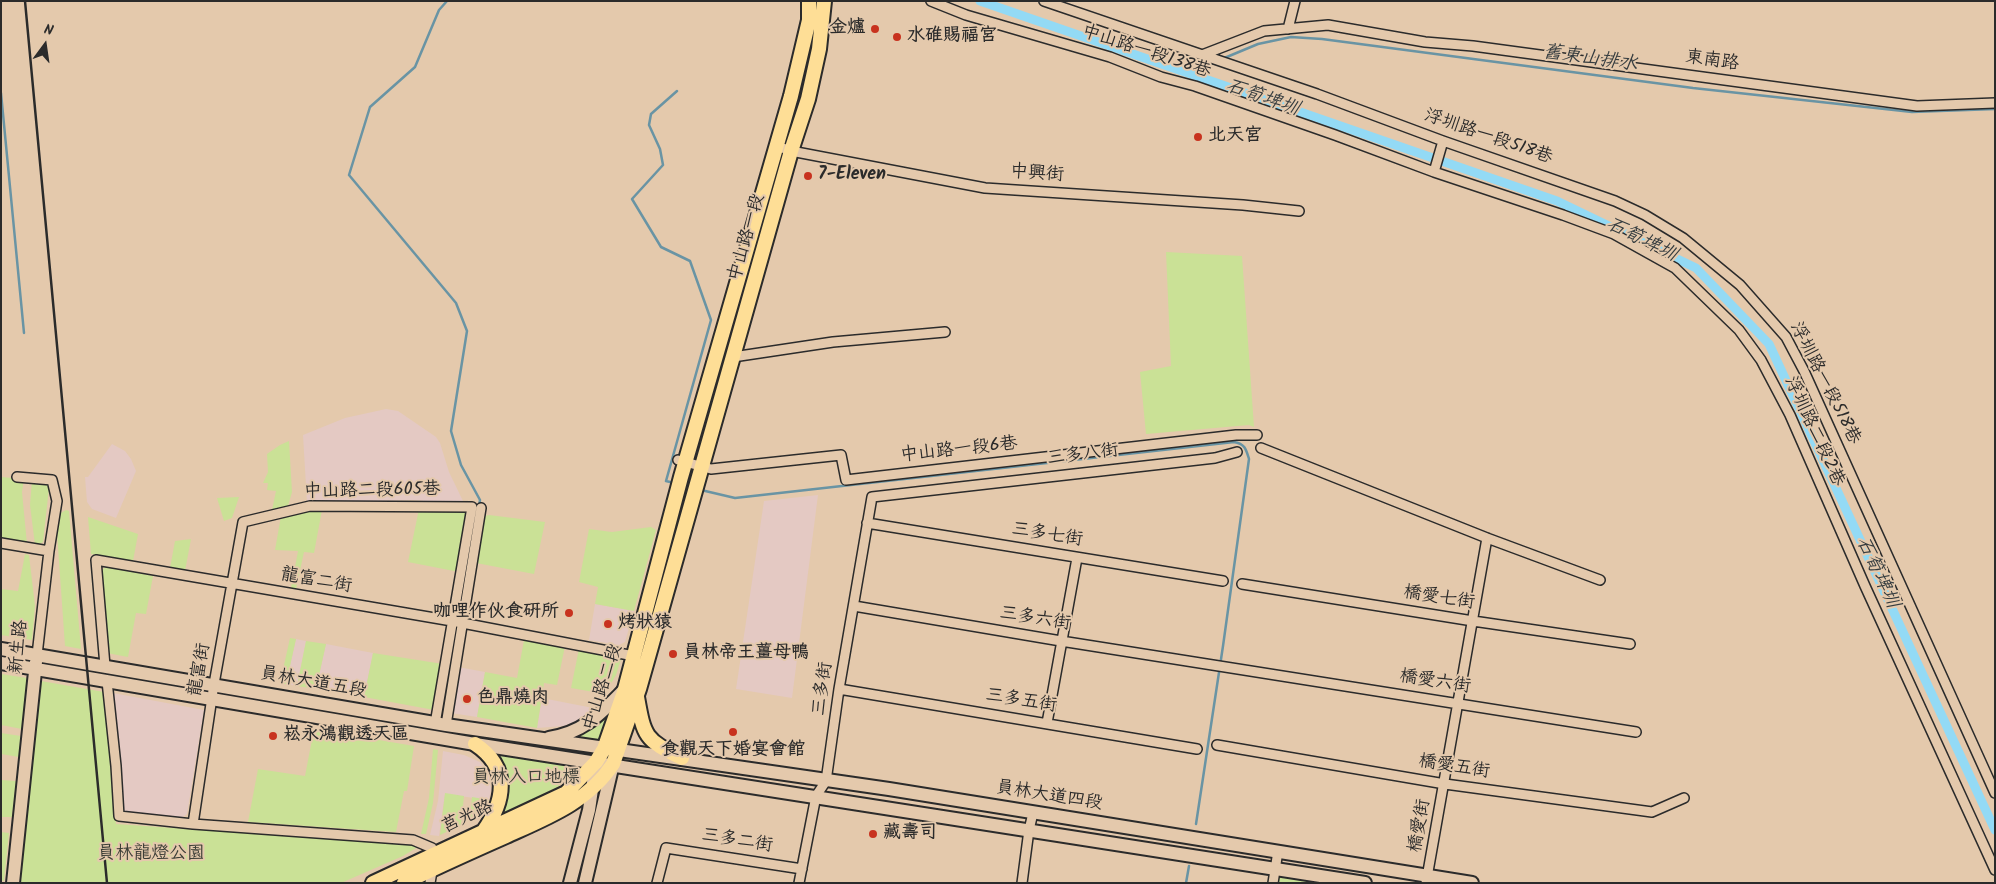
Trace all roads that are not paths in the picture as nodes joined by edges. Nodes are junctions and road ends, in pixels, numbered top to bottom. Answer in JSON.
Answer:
{"nodes":[{"id":1,"x":809,"y":1,"type":"edge"},
{"id":2,"x":824,"y":1,"type":"edge"},
{"id":3,"x":1044,"y":1,"type":"edge"},
{"id":4,"x":1295,"y":1,"type":"edge"},
{"id":5,"x":934,"y":2,"type":"edge"},
{"id":6,"x":1288,"y":29,"type":"junction"},
{"id":7,"x":1202,"y":55,"type":"junction"},
{"id":8,"x":1995,"y":103,"type":"edge"},
{"id":9,"x":1444,"y":141,"type":"junction"},
{"id":10,"x":777,"y":146,"type":"junction"},
{"id":11,"x":791,"y":152,"type":"junction"},
{"id":12,"x":1434,"y":172,"type":"junction"},
{"id":13,"x":1299,"y":211,"type":"dead end"},
{"id":14,"x":945,"y":332,"type":"dead end"},
{"id":15,"x":733,"y":357,"type":"junction"},
{"id":16,"x":1257,"y":435,"type":"dead end"},
{"id":17,"x":1261,"y":448,"type":"dead end"},
{"id":18,"x":1237,"y":452,"type":"dead end"},
{"id":19,"x":682,"y":461,"type":"junction"},
{"id":20,"x":702,"y":466,"type":"junction"},
{"id":21,"x":17,"y":477,"type":"dead end"},
{"id":22,"x":681,"y":477,"type":"joint"},
{"id":23,"x":697,"y":482,"type":"joint"},
{"id":24,"x":872,"y":497,"type":"joint"},
{"id":25,"x":242,"y":522,"type":"joint"},
{"id":26,"x":867,"y":523,"type":"junction"},
{"id":27,"x":1487,"y":538,"type":"junction"},
{"id":28,"x":1,"y":543,"type":"edge"},
{"id":29,"x":48,"y":551,"type":"junction"},
{"id":30,"x":1077,"y":558,"type":"junction"},
{"id":31,"x":1600,"y":580,"type":"dead end"},
{"id":32,"x":1223,"y":581,"type":"dead end"},
{"id":33,"x":232,"y":584,"type":"junction"},
{"id":34,"x":1242,"y":584,"type":"dead end"},
{"id":35,"x":854,"y":606,"type":"junction"},
{"id":36,"x":1473,"y":621,"type":"junction"},
{"id":37,"x":457,"y":622,"type":"junction"},
{"id":38,"x":1061,"y":641,"type":"junction"},
{"id":39,"x":1630,"y":644,"type":"dead end"},
{"id":40,"x":1,"y":649,"type":"edge"},
{"id":41,"x":37,"y":655,"type":"junction"},
{"id":42,"x":634,"y":656,"type":"junction"},
{"id":43,"x":1,"y":663,"type":"edge"},
{"id":44,"x":105,"y":666,"type":"junction"},
{"id":45,"x":1230,"y":668,"type":"joint"},
{"id":46,"x":35,"y":669,"type":"junction"},
{"id":47,"x":107,"y":681,"type":"junction"},
{"id":48,"x":214,"y":684,"type":"junction"},
{"id":49,"x":839,"y":689,"type":"junction"},
{"id":50,"x":631,"y":693,"type":"junction"},
{"id":51,"x":212,"y":698,"type":"junction"},
{"id":52,"x":1457,"y":703,"type":"junction"},
{"id":53,"x":1047,"y":722,"type":"junction"},
{"id":54,"x":441,"y":724,"type":"junction"},
{"id":55,"x":1636,"y":732,"type":"dead end"},
{"id":56,"x":527,"y":738,"type":"junction"},
{"id":57,"x":475,"y":744,"type":"junction"},
{"id":58,"x":1217,"y":745,"type":"dead end"},
{"id":59,"x":604,"y":749,"type":"junction"},
{"id":60,"x":620,"y":749,"type":"junction"},
{"id":61,"x":1197,"y":749,"type":"dead end"},
{"id":62,"x":682,"y":758,"type":"junction"},
{"id":63,"x":596,"y":762,"type":"junction"},
{"id":64,"x":613,"y":764,"type":"junction"},
{"id":65,"x":826,"y":780,"type":"junction"},
{"id":66,"x":1445,"y":784,"type":"junction"},
{"id":67,"x":593,"y":788,"type":"junction"},
{"id":68,"x":1995,"y":793,"type":"edge"},
{"id":69,"x":816,"y":796,"type":"junction"},
{"id":70,"x":1684,"y":798,"type":"dead end"},
{"id":71,"x":1033,"y":813,"type":"junction"},
{"id":72,"x":193,"y":824,"type":"junction"},
{"id":73,"x":1029,"y":830,"type":"junction"},
{"id":74,"x":482,"y":833,"type":"junction"},
{"id":75,"x":1278,"y":852,"type":"junction"},
{"id":76,"x":435,"y":854,"type":"junction"},
{"id":77,"x":802,"y":869,"type":"junction"},
{"id":78,"x":1275,"y":869,"type":"junction"},
{"id":79,"x":1995,"y":870,"type":"edge"},
{"id":80,"x":413,"y":876,"type":"edge"},
{"id":81,"x":431,"y":876,"type":"edge"},
{"id":82,"x":1427,"y":880,"type":"edge"},
{"id":83,"x":13,"y":883,"type":"edge"},
{"id":84,"x":373,"y":883,"type":"edge"},
{"id":85,"x":570,"y":883,"type":"edge"},
{"id":86,"x":585,"y":883,"type":"edge"},
{"id":87,"x":657,"y":883,"type":"edge"},
{"id":88,"x":799,"y":883,"type":"edge"},
{"id":89,"x":1022,"y":883,"type":"edge"},
{"id":90,"x":1273,"y":883,"type":"edge"},
{"id":91,"x":1365,"y":883,"type":"edge"},
{"id":92,"x":1472,"y":883,"type":"edge"}],
"edges":[{"from":1,"to":10,"type":"main road","name":"中山路一段"},
{"from":2,"to":11,"type":"main road","name":"中山路一段"},
{"from":3,"to":7,"type":"street","name":"浮圳路一段518巷"},
{"from":4,"to":6,"type":"street"},
{"from":5,"to":12,"type":"street","name":"中山路一段138巷"},
{"from":6,"to":7,"type":"street","name":"東南路"},
{"from":6,"to":8,"type":"street","name":"東南路"},
{"from":7,"to":9,"type":"street","name":"浮圳路一段518巷"},
{"from":9,"to":12,"type":"street"},
{"from":9,"to":68,"type":"street","name":"浮圳路一段518巷"},
{"from":10,"to":11,"type":"street","name":"中興街"},
{"from":10,"to":19,"type":"main road","name":"中山路一段"},
{"from":11,"to":13,"type":"street","name":"中興街"},
{"from":11,"to":15,"type":"main road","name":"中山路一段"},
{"from":12,"to":79,"type":"street","name":"浮圳路二段2巷"},
{"from":14,"to":15,"type":"street"},
{"from":15,"to":20,"type":"main road","name":"中山路一段"},
{"from":16,"to":20,"type":"street","name":"中山路一段6巷"},
{"from":17,"to":27,"type":"street"},
{"from":18,"to":24,"type":"street","name":"三多八街"},
{"from":19,"to":20,"type":"street","name":"中山路一段6巷"},
{"from":19,"to":22,"type":"main road","name":"中山路一段"},
{"from":20,"to":23,"type":"main road","name":"中山路一段"},
{"from":21,"to":29,"type":"street","name":"新生路"},
{"from":22,"to":42,"type":"main road","name":"中山路二段"},
{"from":23,"to":50,"type":"main road","name":"中山路二段"},
{"from":24,"to":26,"type":"street","name":"三多街"},
{"from":25,"to":33,"type":"street","name":"龍富街"},
{"from":25,"to":37,"type":"street","name":"中山路二段605巷"},
{"from":26,"to":30,"type":"street","name":"三多七街"},
{"from":26,"to":35,"type":"street","name":"三多街"},
{"from":27,"to":31,"type":"street"},
{"from":27,"to":36,"type":"street","name":"橋愛街"},
{"from":28,"to":29,"type":"street"},
{"from":29,"to":41,"type":"street","name":"新生路"},
{"from":30,"to":32,"type":"street","name":"三多七街"},
{"from":30,"to":38,"type":"street"},
{"from":33,"to":37,"type":"street","name":"龍富二街"},
{"from":33,"to":44,"type":"street","name":"龍富二街"},
{"from":33,"to":48,"type":"street","name":"龍富街"},
{"from":34,"to":36,"type":"street","name":"橋愛七街"},
{"from":35,"to":38,"type":"street","name":"三多六街"},
{"from":35,"to":49,"type":"street","name":"三多街"},
{"from":36,"to":39,"type":"street","name":"橋愛七街"},
{"from":36,"to":52,"type":"street","name":"橋愛街"},
{"from":37,"to":42,"type":"street","name":"龍富二街"},
{"from":37,"to":54,"type":"street"},
{"from":38,"to":45,"type":"street","name":"三多六街"},
{"from":38,"to":53,"type":"street"},
{"from":40,"to":41,"type":"main road","name":"員林大道五段"},
{"from":41,"to":44,"type":"main road","name":"員林大道五段"},
{"from":41,"to":46,"type":"main road","name":"新生路"},
{"from":42,"to":50,"type":"main road","name":"中山路二段"},
{"from":43,"to":46,"type":"main road","name":"員林大道五段"},
{"from":44,"to":48,"type":"main road","name":"員林大道五段"},
{"from":45,"to":52,"type":"street","name":"橋愛六街"},
{"from":46,"to":47,"type":"main road","name":"員林大道五段"},
{"from":46,"to":83,"type":"main road","name":"新生路"},
{"from":47,"to":51,"type":"main road","name":"員林大道五段"},
{"from":47,"to":72,"type":"street"},
{"from":48,"to":51,"type":"street","name":"龍富街"},
{"from":48,"to":54,"type":"main road","name":"員林大道五段"},
{"from":49,"to":53,"type":"street","name":"三多五街"},
{"from":49,"to":65,"type":"street","name":"三多街"},
{"from":50,"to":56,"type":"main road"},
{"from":50,"to":59,"type":"main road","name":"中山路二段"},
{"from":50,"to":60,"type":"main road","name":"中山路二段"},
{"from":50,"to":62,"type":"main road"},
{"from":51,"to":57,"type":"main road","name":"員林大道五段"},
{"from":51,"to":72,"type":"street","name":"龍富街"},
{"from":52,"to":55,"type":"street","name":"橋愛六街"},
{"from":52,"to":66,"type":"street","name":"橋愛街"},
{"from":53,"to":61,"type":"street","name":"三多五街"},
{"from":54,"to":56,"type":"main road","name":"員林大道五段"},
{"from":56,"to":59,"type":"main road","name":"員林大道五段"},
{"from":57,"to":63,"type":"main road","name":"員林大道五段"},
{"from":57,"to":74,"type":"main road"},
{"from":58,"to":66,"type":"street","name":"橋愛五街"},
{"from":59,"to":60,"type":"main road","name":"員林大道五段"},
{"from":59,"to":63,"type":"main road","name":"中山路二段"},
{"from":60,"to":62,"type":"main road","name":"員林大道四段"},
{"from":60,"to":64,"type":"main road","name":"中山路二段"},
{"from":62,"to":65,"type":"main road","name":"員林大道四段"},
{"from":63,"to":64,"type":"main road","name":"員林大道四段"},
{"from":63,"to":67,"type":"main road","name":"中山路二段"},
{"from":63,"to":74,"type":"main road","name":"莒光路"},
{"from":64,"to":67,"type":"main road","name":"莒光路"},
{"from":64,"to":69,"type":"main road","name":"員林大道四段"},
{"from":64,"to":86,"type":"main road","name":"中山路二段"},
{"from":65,"to":69,"type":"street","name":"三多街"},
{"from":65,"to":71,"type":"main road","name":"員林大道四段"},
{"from":66,"to":70,"type":"street","name":"橋愛五街"},
{"from":66,"to":82,"type":"street","name":"橋愛街"},
{"from":67,"to":81,"type":"main road","name":"莒光路"},
{"from":67,"to":85,"type":"main road","name":"中山路二段"},
{"from":69,"to":73,"type":"main road","name":"員林大道四段"},
{"from":69,"to":77,"type":"street","name":"三多街"},
{"from":71,"to":73,"type":"street"},
{"from":71,"to":75,"type":"main road","name":"員林大道四段"},
{"from":72,"to":76,"type":"street"},
{"from":73,"to":78,"type":"main road","name":"員林大道四段"},
{"from":73,"to":89,"type":"street"},
{"from":74,"to":76,"type":"main road","name":"莒光路"},
{"from":75,"to":78,"type":"street"},
{"from":75,"to":82,"type":"main road","name":"員林大道四段"},
{"from":76,"to":80,"type":"main road","name":"莒光路"},
{"from":76,"to":81,"type":"street"},
{"from":77,"to":87,"type":"street","name":"三多二街"},
{"from":77,"to":88,"type":"street","name":"三多街"},
{"from":78,"to":90,"type":"street"},
{"from":78,"to":91,"type":"main road","name":"員林大道四段"},
{"from":80,"to":81,"type":"main road","name":"莒光路"},
{"from":80,"to":84,"type":"main road","name":"莒光路"},
{"from":82,"to":92,"type":"main road","name":"員林大道四段"}]}
